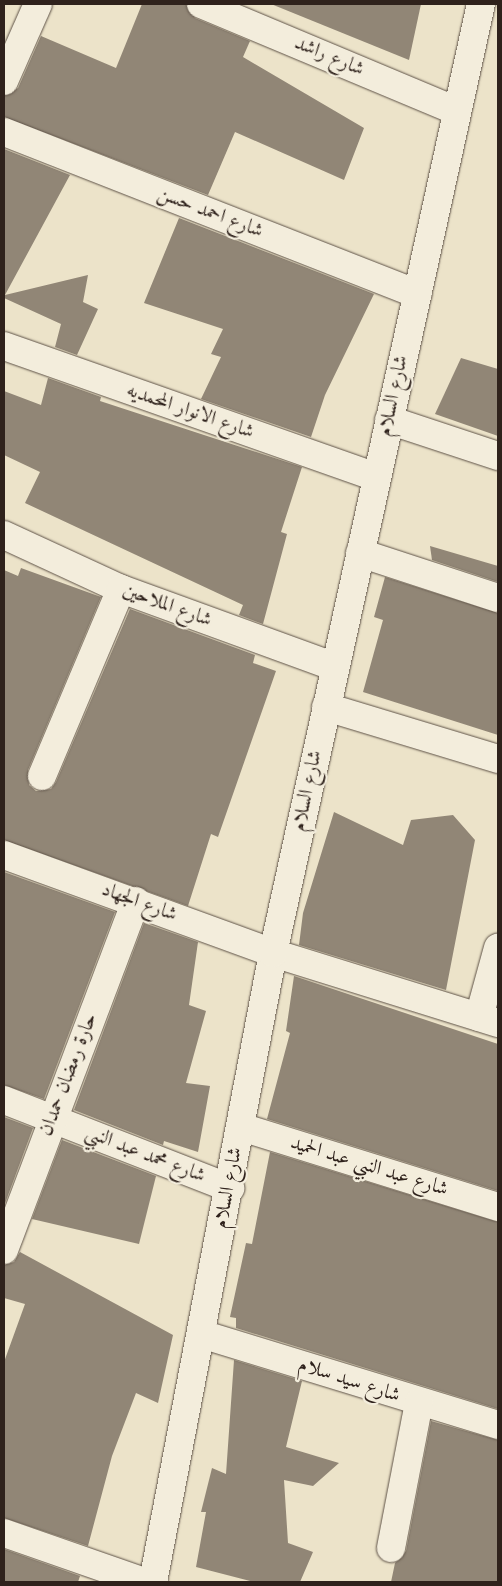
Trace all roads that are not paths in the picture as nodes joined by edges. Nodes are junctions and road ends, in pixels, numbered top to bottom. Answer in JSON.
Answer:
{"nodes":[{"id":1,"x":38,"y":4,"type":"edge"},
{"id":2,"x":201,"y":4,"type":"edge"},
{"id":3,"x":481,"y":4,"type":"edge"},
{"id":4,"x":4,"y":81,"type":"edge"},
{"id":5,"x":457,"y":111,"type":"junction"},
{"id":6,"x":4,"y":132,"type":"edge"},
{"id":7,"x":417,"y":294,"type":"junction"},
{"id":8,"x":4,"y":346,"type":"edge"},
{"id":9,"x":389,"y":420,"type":"junction"},
{"id":10,"x":498,"y":456,"type":"edge"},
{"id":11,"x":376,"y":477,"type":"junction"},
{"id":12,"x":4,"y":535,"type":"edge"},
{"id":13,"x":360,"y":553,"type":"junction"},
{"id":14,"x":121,"y":589,"type":"junction"},
{"id":15,"x":498,"y":598,"type":"edge"},
{"id":16,"x":335,"y":667,"type":"junction"},
{"id":17,"x":326,"y":707,"type":"junction"},
{"id":18,"x":498,"y":760,"type":"edge"},
{"id":19,"x":42,"y":776,"type":"dead end"},
{"id":20,"x":4,"y":855,"type":"edge"},
{"id":21,"x":136,"y":901,"type":"junction"},
{"id":22,"x":498,"y":948,"type":"edge"},
{"id":23,"x":273,"y":953,"type":"junction"},
{"id":24,"x":489,"y":1020,"type":"edge"},
{"id":25,"x":4,"y":1100,"type":"edge"},
{"id":26,"x":52,"y":1119,"type":"junction"},
{"id":27,"x":241,"y":1127,"type":"junction"},
{"id":28,"x":230,"y":1188,"type":"junction"},
{"id":29,"x":498,"y":1207,"type":"edge"},
{"id":30,"x":4,"y":1250,"type":"edge"},
{"id":31,"x":202,"y":1334,"type":"junction"},
{"id":32,"x":419,"y":1403,"type":"junction"},
{"id":33,"x":498,"y":1425,"type":"edge"},
{"id":34,"x":4,"y":1533,"type":"edge"},
{"id":35,"x":391,"y":1548,"type":"dead end"},
{"id":36,"x":145,"y":1582,"type":"edge"},
{"id":37,"x":153,"y":1582,"type":"edge"}],
"edges":[{"from":1,"to":4,"type":"street"},
{"from":2,"to":5,"type":"street","name":"شارع راشد"},
{"from":3,"to":5,"type":"street","name":"شارع السلام"},
{"from":5,"to":7,"type":"street","name":"شارع السلام"},
{"from":6,"to":7,"type":"street","name":"شارع احمد حسن"},
{"from":7,"to":9,"type":"street","name":"شارع السلام"},
{"from":8,"to":11,"type":"street","name":"شارع الانوار المحمديه"},
{"from":9,"to":10,"type":"street"},
{"from":9,"to":11,"type":"street","name":"شارع السلام"},
{"from":11,"to":13,"type":"street","name":"شارع السلام"},
{"from":12,"to":14,"type":"street","name":"شارع الملاحين"},
{"from":13,"to":15,"type":"street"},
{"from":13,"to":16,"type":"street","name":"شارع السلام"},
{"from":14,"to":16,"type":"street","name":"شارع الملاحين"},
{"from":14,"to":19,"type":"street"},
{"from":16,"to":17,"type":"street","name":"شارع السلام"},
{"from":17,"to":18,"type":"street"},
{"from":17,"to":23,"type":"street","name":"شارع السلام"},
{"from":20,"to":21,"type":"street","name":"شارع الجهاد"},
{"from":21,"to":23,"type":"street","name":"شارع الجهاد"},
{"from":21,"to":26,"type":"street","name":"حارة رمضان حمدان"},
{"from":22,"to":24,"type":"street"},
{"from":23,"to":24,"type":"street","name":"شارع الجهاد"},
{"from":23,"to":27,"type":"street","name":"شارع السلام"},
{"from":25,"to":26,"type":"street","name":"شارع محمد عبد النبي"},
{"from":26,"to":28,"type":"street","name":"شارع محمد عبد النبي"},
{"from":26,"to":30,"type":"street","name":"حارة رمضان حمدان"},
{"from":27,"to":28,"type":"street","name":"شارع السلام"},
{"from":27,"to":29,"type":"street","name":"شارع عبد النبي عبد الحميد"},
{"from":28,"to":31,"type":"street","name":"شارع السلام"},
{"from":31,"to":32,"type":"street","name":"شارع سيد سلام"},
{"from":31,"to":37,"type":"street","name":"شارع السلام"},
{"from":32,"to":33,"type":"street","name":"شارع سيد سلام"},
{"from":32,"to":35,"type":"street"},
{"from":34,"to":36,"type":"street"}]}
